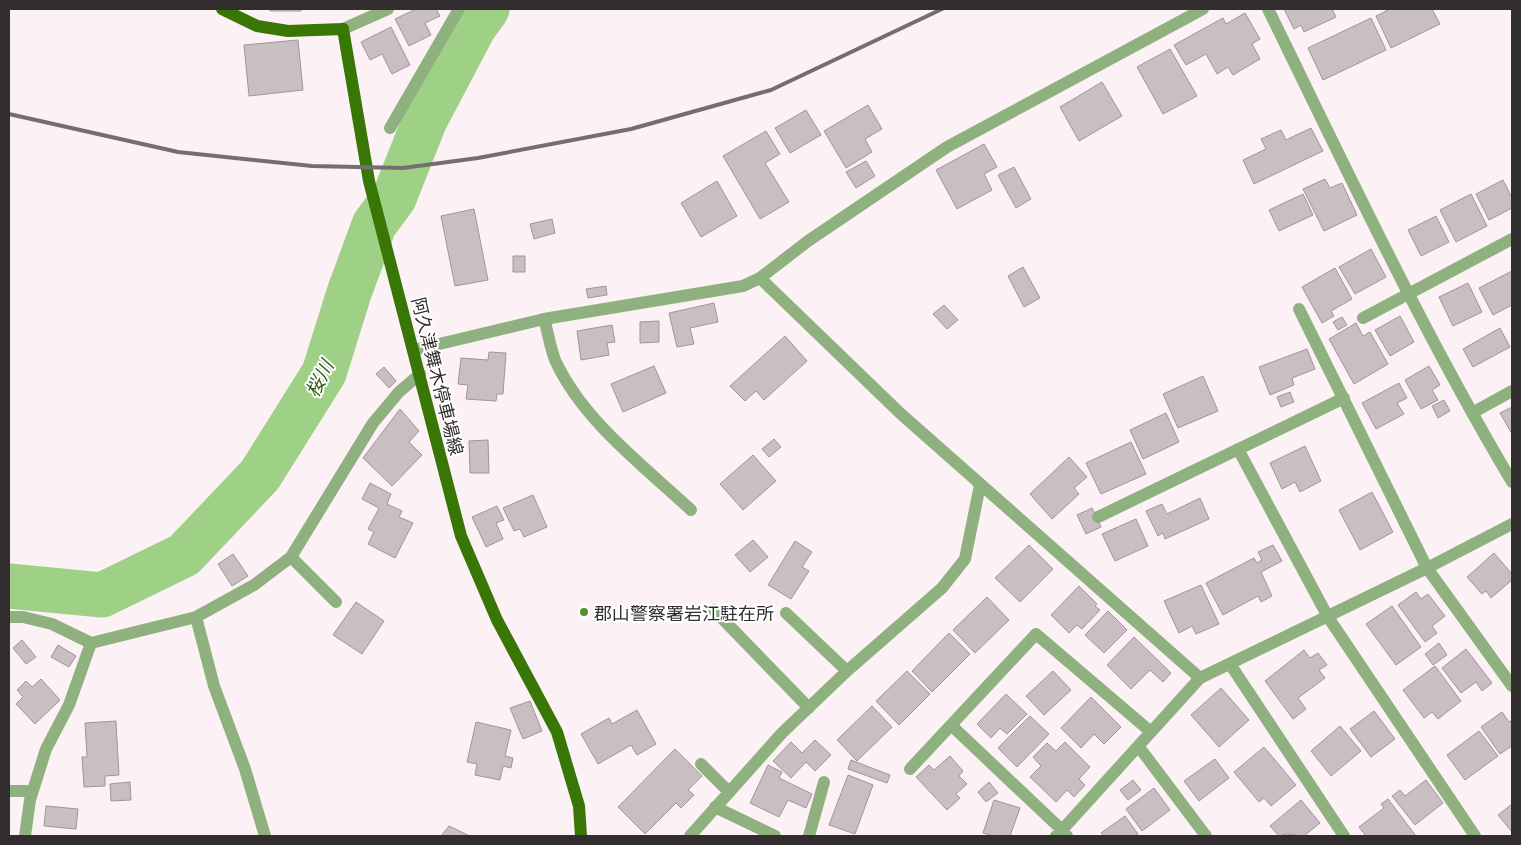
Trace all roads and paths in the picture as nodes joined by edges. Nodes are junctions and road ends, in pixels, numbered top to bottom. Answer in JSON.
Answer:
{"nodes":[{"id":1,"x":222,"y":9,"type":"edge"},
{"id":2,"x":388,"y":9,"type":"edge"},
{"id":3,"x":459,"y":9,"type":"edge"},
{"id":4,"x":1203,"y":9,"type":"edge"},
{"id":5,"x":1268,"y":9,"type":"edge"},
{"id":6,"x":343,"y":29,"type":"junction"},
{"id":7,"x":390,"y":128,"type":"dead end"},
{"id":8,"x":1512,"y":239,"type":"edge"},
{"id":9,"x":760,"y":278,"type":"junction"},
{"id":10,"x":1408,"y":295,"type":"junction"},
{"id":11,"x":1299,"y":308,"type":"dead end"},
{"id":12,"x":1363,"y":318,"type":"dead end"},
{"id":13,"x":544,"y":319,"type":"junction"},
{"id":14,"x":414,"y":350,"type":"junction"},
{"id":15,"x":420,"y":374,"type":"junction"},
{"id":16,"x":1512,"y":391,"type":"edge"},
{"id":17,"x":1344,"y":398,"type":"junction"},
{"id":18,"x":1472,"y":414,"type":"junction"},
{"id":19,"x":1238,"y":449,"type":"junction"},
{"id":20,"x":1512,"y":482,"type":"edge"},
{"id":21,"x":980,"y":484,"type":"junction"},
{"id":22,"x":691,"y":510,"type":"dead end"},
{"id":23,"x":1098,"y":517,"type":"dead end"},
{"id":24,"x":1512,"y":524,"type":"edge"},
{"id":25,"x":291,"y":557,"type":"junction"},
{"id":26,"x":1427,"y":568,"type":"junction"},
{"id":27,"x":336,"y":602,"type":"dead end"},
{"id":28,"x":714,"y":610,"type":"dead end"},
{"id":29,"x":786,"y":613,"type":"dead end"},
{"id":30,"x":9,"y":617,"type":"edge"},
{"id":31,"x":196,"y":617,"type":"junction"},
{"id":32,"x":1328,"y":617,"type":"junction"},
{"id":33,"x":91,"y":643,"type":"junction"},
{"id":34,"x":1230,"y":664,"type":"junction"},
{"id":35,"x":847,"y":671,"type":"junction"},
{"id":36,"x":1200,"y":678,"type":"junction"},
{"id":37,"x":1512,"y":686,"type":"edge"},
{"id":38,"x":809,"y":708,"type":"junction"},
{"id":39,"x":952,"y":726,"type":"junction"},
{"id":40,"x":1151,"y":732,"type":"junction"},
{"id":41,"x":1139,"y":747,"type":"junction"},
{"id":42,"x":701,"y":764,"type":"dead end"},
{"id":43,"x":910,"y":769,"type":"dead end"},
{"id":44,"x":824,"y":782,"type":"dead end"},
{"id":45,"x":9,"y":791,"type":"edge"},
{"id":46,"x":33,"y":791,"type":"junction"},
{"id":47,"x":728,"y":792,"type":"junction"},
{"id":48,"x":715,"y":807,"type":"junction"},
{"id":49,"x":1061,"y":834,"type":"edge"},
{"id":50,"x":25,"y":836,"type":"edge"},
{"id":51,"x":265,"y":836,"type":"edge"},
{"id":52,"x":581,"y":836,"type":"edge"},
{"id":53,"x":690,"y":836,"type":"edge"},
{"id":54,"x":775,"y":836,"type":"edge"},
{"id":55,"x":809,"y":836,"type":"edge"},
{"id":56,"x":1206,"y":836,"type":"edge"},
{"id":57,"x":1344,"y":836,"type":"edge"},
{"id":58,"x":1475,"y":836,"type":"edge"}],
"edges":[{"from":1,"to":6,"type":"main road"},
{"from":2,"to":6,"type":"street"},
{"from":3,"to":7,"type":"street"},
{"from":4,"to":9,"type":"street"},
{"from":5,"to":10,"type":"street"},
{"from":6,"to":14,"type":"main road","name":"阿久津舞木停車場線"},
{"from":8,"to":10,"type":"street"},
{"from":9,"to":13,"type":"street"},
{"from":9,"to":21,"type":"street"},
{"from":10,"to":12,"type":"street"},
{"from":10,"to":18,"type":"street"},
{"from":11,"to":17,"type":"street"},
{"from":13,"to":14,"type":"street"},
{"from":13,"to":22,"type":"street"},
{"from":14,"to":15,"type":"main road","name":"阿久津舞木停車場線"},
{"from":15,"to":25,"type":"street"},
{"from":15,"to":52,"type":"main road","name":"阿久津舞木停車場線"},
{"from":16,"to":18,"type":"street"},
{"from":17,"to":19,"type":"street"},
{"from":17,"to":26,"type":"street"},
{"from":18,"to":20,"type":"street"},
{"from":19,"to":23,"type":"street"},
{"from":19,"to":32,"type":"street"},
{"from":21,"to":35,"type":"street"},
{"from":21,"to":36,"type":"street"},
{"from":24,"to":26,"type":"street"},
{"from":25,"to":27,"type":"street"},
{"from":25,"to":31,"type":"street"},
{"from":26,"to":32,"type":"street"},
{"from":26,"to":37,"type":"street"},
{"from":28,"to":38,"type":"street"},
{"from":29,"to":35,"type":"street"},
{"from":30,"to":33,"type":"street"},
{"from":31,"to":33,"type":"street"},
{"from":31,"to":51,"type":"street"},
{"from":32,"to":34,"type":"street"},
{"from":32,"to":58,"type":"street"},
{"from":33,"to":46,"type":"street"},
{"from":34,"to":36,"type":"street"},
{"from":34,"to":57,"type":"street"},
{"from":35,"to":38,"type":"street"},
{"from":36,"to":40,"type":"street"},
{"from":38,"to":47,"type":"street"},
{"from":39,"to":40,"type":"street"},
{"from":39,"to":43,"type":"street"},
{"from":39,"to":49,"type":"street"},
{"from":40,"to":41,"type":"street"},
{"from":41,"to":49,"type":"street"},
{"from":41,"to":56,"type":"street"},
{"from":42,"to":47,"type":"street"},
{"from":44,"to":55,"type":"street"},
{"from":45,"to":46,"type":"street"},
{"from":46,"to":50,"type":"street"},
{"from":47,"to":48,"type":"street"},
{"from":48,"to":53,"type":"street"},
{"from":48,"to":54,"type":"street"}]}
